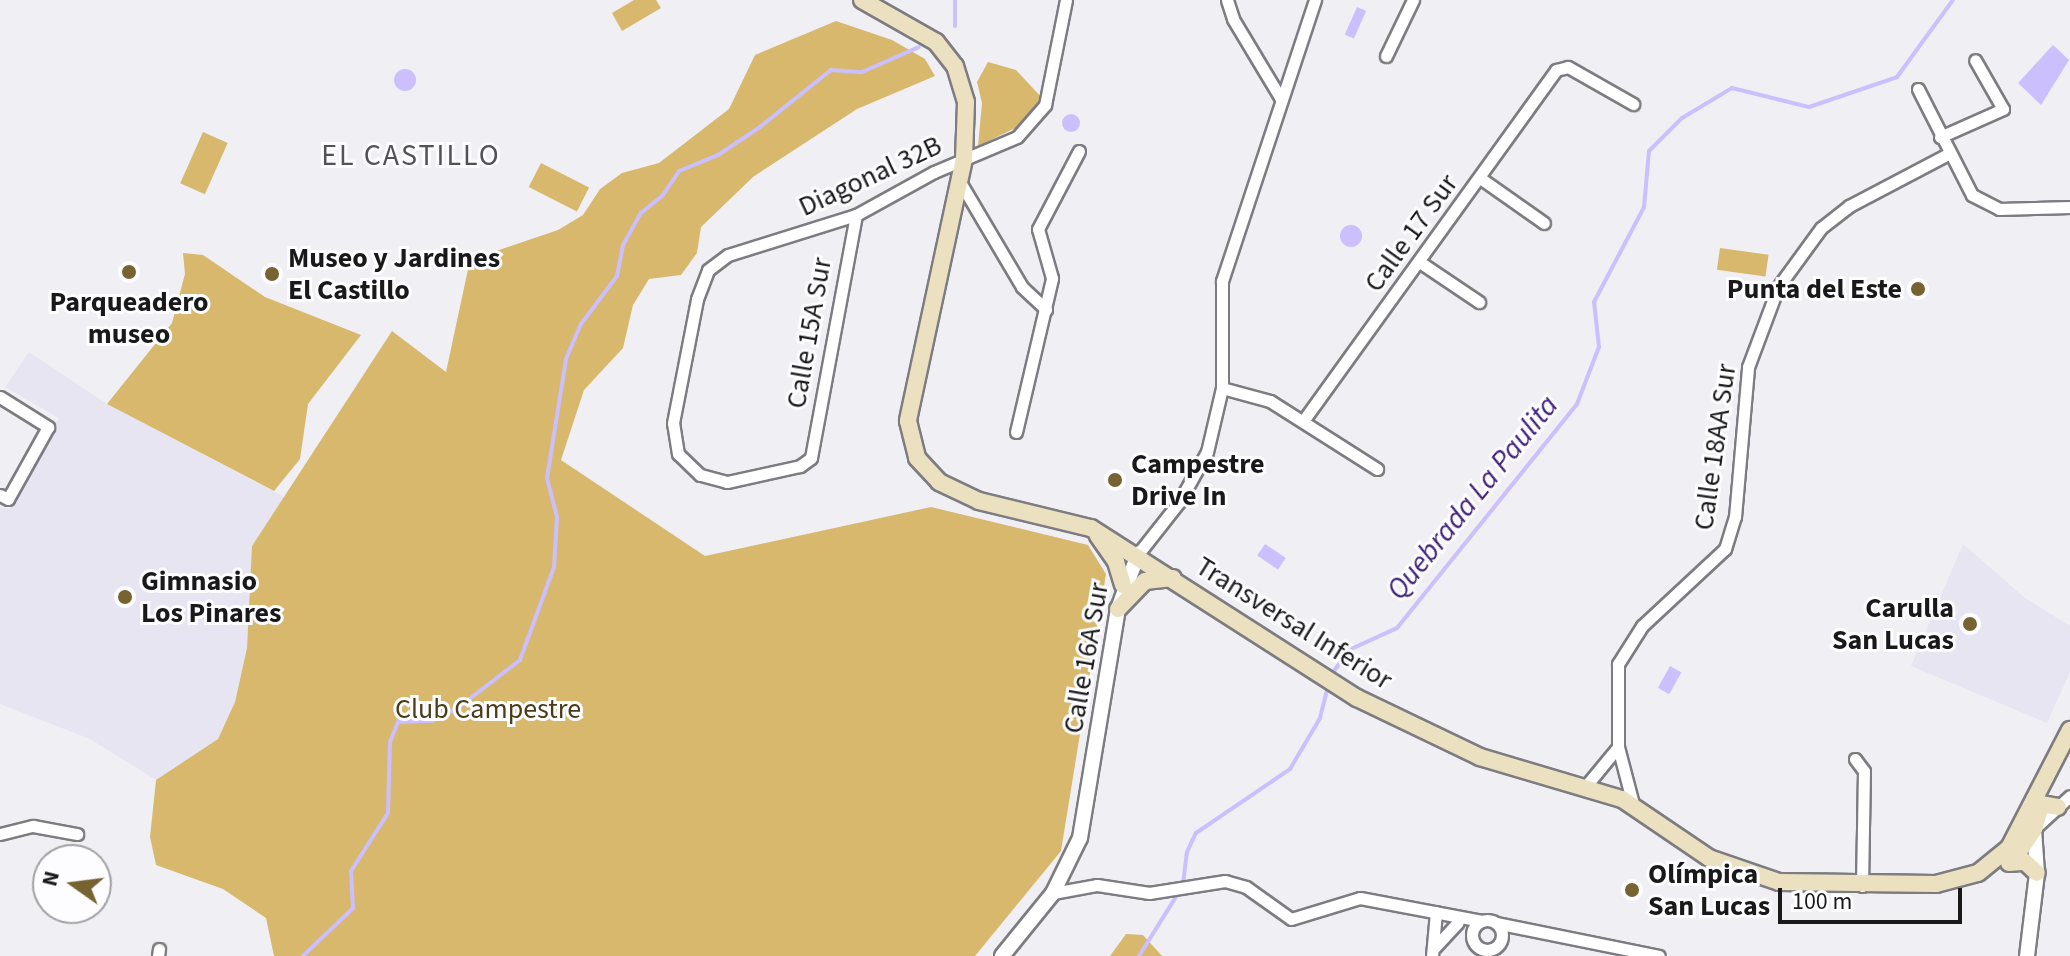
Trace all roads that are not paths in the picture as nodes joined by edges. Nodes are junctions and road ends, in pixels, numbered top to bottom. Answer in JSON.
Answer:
{"nodes":[{"id":1,"x":862,"y":0,"type":"edge"},
{"id":2,"x":1066,"y":0,"type":"edge"},
{"id":3,"x":1227,"y":0,"type":"edge"},
{"id":4,"x":1315,"y":0,"type":"edge"},
{"id":5,"x":1413,"y":0,"type":"edge"},
{"id":6,"x":1386,"y":56,"type":"dead end"},
{"id":7,"x":1975,"y":60,"type":"dead end"},
{"id":8,"x":1270,"y":81,"type":"junction"},
{"id":9,"x":1288,"y":81,"type":"junction"},
{"id":10,"x":1918,"y":89,"type":"dead end"},
{"id":11,"x":1281,"y":99,"type":"junction"},
{"id":12,"x":1633,"y":104,"type":"dead end"},
{"id":13,"x":1940,"y":137,"type":"junction"},
{"id":14,"x":966,"y":141,"type":"junction"},
{"id":15,"x":1079,"y":151,"type":"dead end"},
{"id":16,"x":982,"y":152,"type":"junction"},
{"id":17,"x":1948,"y":154,"type":"junction"},
{"id":18,"x":964,"y":159,"type":"junction"},
{"id":19,"x":1480,"y":178,"type":"junction"},
{"id":20,"x":960,"y":182,"type":"junction"},
{"id":21,"x":954,"y":207,"type":"junction"},
{"id":22,"x":2070,"y":207,"type":"edge"},
{"id":23,"x":976,"y":213,"type":"junction"},
{"id":24,"x":856,"y":215,"type":"junction"},
{"id":25,"x":1544,"y":223,"type":"dead end"},
{"id":26,"x":1421,"y":263,"type":"junction"},
{"id":27,"x":1479,"y":302,"type":"dead end"},
{"id":28,"x":1046,"y":309,"type":"junction"},
{"id":29,"x":1222,"y":388,"type":"junction"},
{"id":30,"x":0,"y":397,"type":"edge"},
{"id":31,"x":1303,"y":421,"type":"junction"},
{"id":32,"x":1016,"y":432,"type":"dead end"},
{"id":33,"x":686,"y":466,"type":"joint"},
{"id":34,"x":1377,"y":469,"type":"dead end"},
{"id":35,"x":4,"y":497,"type":"edge"},
{"id":36,"x":1091,"y":528,"type":"junction"},
{"id":37,"x":1138,"y":554,"type":"junction"},
{"id":38,"x":1173,"y":578,"type":"junction"},
{"id":39,"x":1123,"y":585,"type":"junction"},
{"id":40,"x":1118,"y":609,"type":"junction"},
{"id":41,"x":2070,"y":730,"type":"edge"},
{"id":42,"x":1618,"y":747,"type":"junction"},
{"id":43,"x":1855,"y":759,"type":"dead end"},
{"id":44,"x":2044,"y":778,"type":"junction"},
{"id":45,"x":1585,"y":787,"type":"junction"},
{"id":46,"x":2056,"y":802,"type":"edge"},
{"id":47,"x":1633,"y":804,"type":"junction"},
{"id":48,"x":2034,"y":829,"type":"junction"},
{"id":49,"x":0,"y":834,"type":"edge"},
{"id":50,"x":77,"y":834,"type":"dead end"},
{"id":51,"x":2009,"y":863,"type":"junction"},
{"id":52,"x":2037,"y":873,"type":"junction"},
{"id":53,"x":1936,"y":884,"type":"junction"},
{"id":54,"x":1862,"y":886,"type":"junction"},
{"id":55,"x":1053,"y":893,"type":"junction"},
{"id":56,"x":1447,"y":917,"type":"junction"},
{"id":57,"x":1482,"y":921,"type":"junction"},
{"id":58,"x":1496,"y":923,"type":"junction"},
{"id":59,"x":1519,"y":925,"type":"junction"},
{"id":60,"x":1472,"y":936,"type":"junction"},
{"id":61,"x":1502,"y":936,"type":"junction"},
{"id":62,"x":1433,"y":952,"type":"edge"},
{"id":63,"x":1481,"y":952,"type":"edge"},
{"id":64,"x":1493,"y":952,"type":"edge"},
{"id":65,"x":1002,"y":956,"type":"edge"},
{"id":66,"x":1659,"y":956,"type":"edge"},
{"id":67,"x":2027,"y":956,"type":"edge"}],
"edges":[{"from":1,"to":14,"type":"main road","name":"Transversal Inferior"},
{"from":2,"to":16,"type":"street","name":"Diagonal 32B"},
{"from":3,"to":8,"type":"street"},
{"from":4,"to":9,"type":"street","name":"Calle 16A Sur"},
{"from":5,"to":6,"type":"street"},
{"from":7,"to":13,"type":"street"},
{"from":8,"to":9,"type":"street"},
{"from":8,"to":11,"type":"street"},
{"from":9,"to":11,"type":"street","name":"Calle 16A Sur"},
{"from":10,"to":13,"type":"street"},
{"from":11,"to":29,"type":"street","name":"Calle 16A Sur"},
{"from":12,"to":19,"type":"street","name":"Calle 17 Sur"},
{"from":13,"to":17,"type":"street"},
{"from":14,"to":16,"type":"street"},
{"from":14,"to":18,"type":"main road","name":"Transversal Inferior"},
{"from":15,"to":28,"type":"street"},
{"from":16,"to":18,"type":"street","name":"Diagonal 32B"},
{"from":17,"to":22,"type":"street"},
{"from":17,"to":42,"type":"street","name":"Calle 18AA Sur"},
{"from":18,"to":20,"type":"main road","name":"Transversal Inferior"},
{"from":18,"to":24,"type":"street","name":"Diagonal 32B"},
{"from":19,"to":25,"type":"street"},
{"from":19,"to":26,"type":"street","name":"Calle 17 Sur"},
{"from":20,"to":21,"type":"main road","name":"Transversal Inferior"},
{"from":20,"to":23,"type":"street","name":"Diagonal 32B"},
{"from":21,"to":23,"type":"street"},
{"from":21,"to":36,"type":"main road","name":"Transversal Inferior"},
{"from":23,"to":28,"type":"street","name":"Diagonal 32B"},
{"from":24,"to":33,"type":"street","name":"Diagonal 32B"},
{"from":24,"to":33,"type":"street","name":"Calle 15A Sur"},
{"from":26,"to":27,"type":"street"},
{"from":26,"to":31,"type":"street","name":"Calle 17 Sur"},
{"from":28,"to":32,"type":"street"},
{"from":29,"to":31,"type":"street"},
{"from":29,"to":37,"type":"street","name":"Calle 16A Sur"},
{"from":30,"to":35,"type":"street"},
{"from":31,"to":34,"type":"street"},
{"from":36,"to":37,"type":"main road","name":"Transversal Inferior"},
{"from":36,"to":39,"type":"main road"},
{"from":37,"to":38,"type":"main road","name":"Transversal Inferior"},
{"from":37,"to":39,"type":"street","name":"Calle 16A Sur"},
{"from":38,"to":40,"type":"main road"},
{"from":38,"to":45,"type":"main road","name":"Transversal Inferior"},
{"from":39,"to":40,"type":"street","name":"Calle 16A Sur"},
{"from":40,"to":55,"type":"street","name":"Calle 16A Sur"},
{"from":41,"to":44,"type":"main road","name":"Transversal Inferior"},
{"from":42,"to":45,"type":"street"},
{"from":42,"to":47,"type":"street","name":"Calle 18AA Sur"},
{"from":43,"to":54,"type":"street"},
{"from":44,"to":46,"type":"main road"},
{"from":44,"to":53,"type":"main road","name":"Transversal Inferior"},
{"from":45,"to":47,"type":"main road","name":"Transversal Inferior"},
{"from":46,"to":48,"type":"main road"},
{"from":47,"to":54,"type":"main road","name":"Transversal Inferior"},
{"from":48,"to":51,"type":"main road"},
{"from":48,"to":52,"type":"street"},
{"from":49,"to":50,"type":"street"},
{"from":51,"to":52,"type":"main road"},
{"from":51,"to":53,"type":"main road"},
{"from":52,"to":67,"type":"street"},
{"from":53,"to":54,"type":"main road","name":"Transversal Inferior"},
{"from":55,"to":56,"type":"street"},
{"from":55,"to":65,"type":"street","name":"Calle 16A Sur"},
{"from":56,"to":57,"type":"street"},
{"from":56,"to":60,"type":"street"},
{"from":56,"to":62,"type":"street"},
{"from":56,"to":62,"type":"street"},
{"from":57,"to":58,"type":"street"},
{"from":57,"to":60,"type":"street"},
{"from":58,"to":59,"type":"street"},
{"from":58,"to":61,"type":"street"},
{"from":59,"to":61,"type":"street"},
{"from":59,"to":66,"type":"street"},
{"from":60,"to":63,"type":"street"},
{"from":61,"to":64,"type":"street"},
{"from":63,"to":64,"type":"street"}]}
